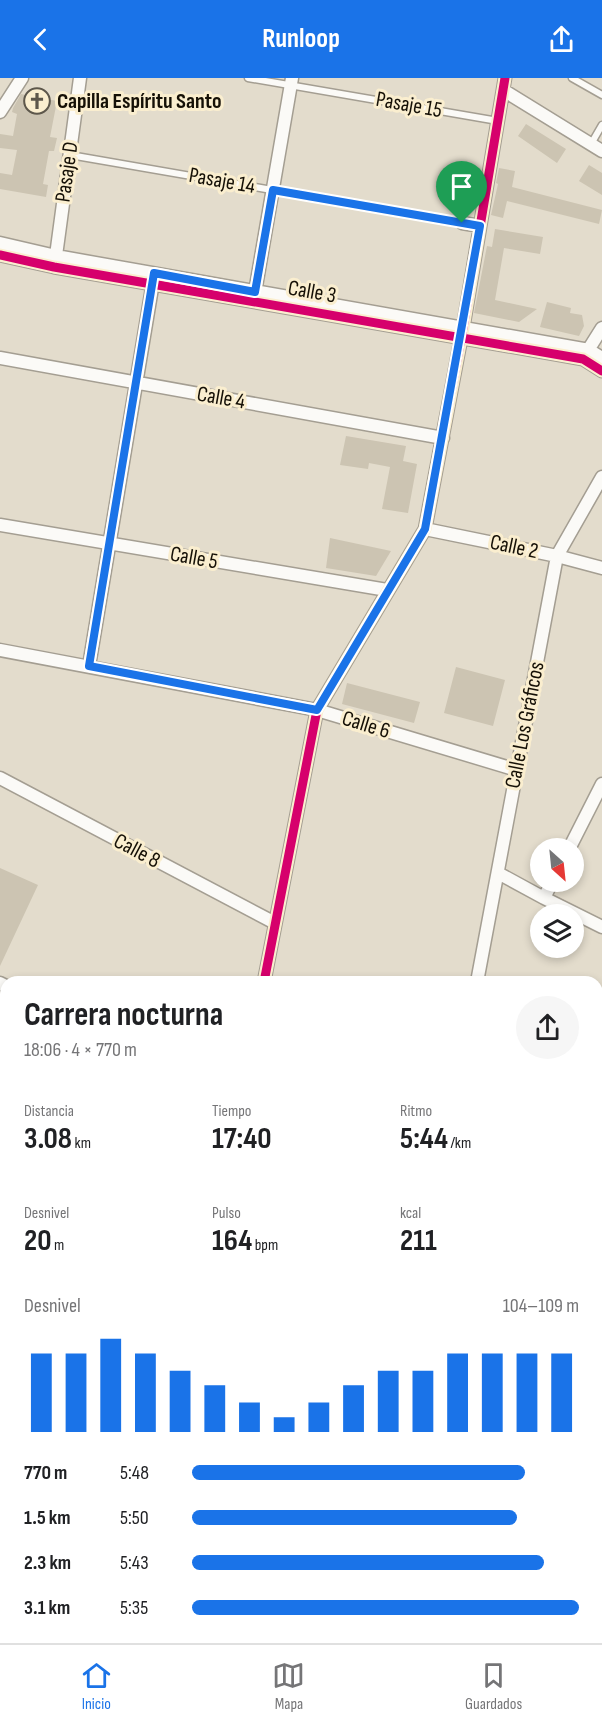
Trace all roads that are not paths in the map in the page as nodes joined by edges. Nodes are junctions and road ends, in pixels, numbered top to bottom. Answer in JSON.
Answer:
{"nodes":[{"id":1,"x":22,"y":78,"type":"edge"},
{"id":2,"x":80,"y":78,"type":"edge"},
{"id":3,"x":248,"y":78,"type":"edge"},
{"id":4,"x":572,"y":78,"type":"edge"},
{"id":5,"x":292,"y":82,"type":"edge"},
{"id":6,"x":504,"y":84,"type":"edge"},
{"id":7,"x":602,"y":95,"type":"edge"},
{"id":8,"x":0,"y":112,"type":"edge"},
{"id":9,"x":498,"y":121,"type":"junction"},
{"id":10,"x":602,"y":125,"type":"edge"},
{"id":11,"x":591,"y":144,"type":"junction"},
{"id":12,"x":602,"y":151,"type":"edge"},
{"id":13,"x":70,"y":154,"type":"junction"},
{"id":14,"x":273,"y":190,"type":"junction"},
{"id":15,"x":462,"y":223,"type":"joint"},
{"id":16,"x":480,"y":226,"type":"junction"},
{"id":17,"x":0,"y":243,"type":"edge"},
{"id":18,"x":0,"y":255,"type":"edge"},
{"id":19,"x":55,"y":262,"type":"junction"},
{"id":20,"x":153,"y":279,"type":"junction"},
{"id":21,"x":254,"y":297,"type":"junction"},
{"id":22,"x":602,"y":328,"type":"edge"},
{"id":23,"x":462,"y":333,"type":"junction"},
{"id":24,"x":586,"y":354,"type":"junction"},
{"id":25,"x":0,"y":358,"type":"edge"},
{"id":26,"x":602,"y":358,"type":"edge"},
{"id":27,"x":602,"y":371,"type":"edge"},
{"id":28,"x":136,"y":382,"type":"junction"},
{"id":29,"x":443,"y":438,"type":"junction"},
{"id":30,"x":602,"y":477,"type":"edge"},
{"id":31,"x":0,"y":525,"type":"edge"},
{"id":32,"x":425,"y":529,"type":"junction"},
{"id":33,"x":110,"y":543,"type":"junction"},
{"id":34,"x":557,"y":556,"type":"junction"},
{"id":35,"x":602,"y":568,"type":"edge"},
{"id":36,"x":387,"y":590,"type":"junction"},
{"id":37,"x":0,"y":650,"type":"edge"},
{"id":38,"x":89,"y":666,"type":"junction"},
{"id":39,"x":317,"y":710,"type":"junction"},
{"id":40,"x":517,"y":770,"type":"junction"},
{"id":41,"x":0,"y":778,"type":"edge"},
{"id":42,"x":602,"y":784,"type":"edge"},
{"id":43,"x":575,"y":838,"type":"edge"},
{"id":44,"x":498,"y":873,"type":"junction"},
{"id":45,"x":547,"y":892,"type":"edge"},
{"id":46,"x":544,"y":898,"type":"junction"},
{"id":47,"x":275,"y":923,"type":"junction"},
{"id":48,"x":602,"y":927,"type":"edge"},
{"id":49,"x":265,"y":976,"type":"edge"},
{"id":50,"x":478,"y":976,"type":"edge"}],
"edges":[{"from":1,"to":8,"type":"street"},
{"from":2,"to":13,"type":"street","name":"Pasaje D"},
{"from":3,"to":5,"type":"lane","name":"Pasaje 15"},
{"from":4,"to":7,"type":"lane"},
{"from":5,"to":9,"type":"lane","name":"Pasaje 15"},
{"from":5,"to":14,"type":"street"},
{"from":6,"to":9,"type":"street"},
{"from":6,"to":11,"type":"street"},
{"from":9,"to":16,"type":"street"},
{"from":10,"to":11,"type":"lane"},
{"from":11,"to":12,"type":"street"},
{"from":13,"to":14,"type":"lane","name":"Pasaje 14"},
{"from":13,"to":19,"type":"street","name":"Pasaje D"},
{"from":14,"to":15,"type":"lane","name":"Pasaje 14"},
{"from":14,"to":21,"type":"street"},
{"from":15,"to":16,"type":"street","name":"Pasaje 14"},
{"from":16,"to":23,"type":"street"},
{"from":17,"to":19,"type":"street","name":"Calle 3"},
{"from":18,"to":19,"type":"street","name":"Calle 3"},
{"from":19,"to":20,"type":"street","name":"Calle 3"},
{"from":20,"to":21,"type":"street","name":"Calle 3"},
{"from":20,"to":28,"type":"street"},
{"from":21,"to":23,"type":"street","name":"Calle 3"},
{"from":22,"to":24,"type":"street"},
{"from":23,"to":24,"type":"street","name":"Calle 3"},
{"from":23,"to":29,"type":"street"},
{"from":24,"to":26,"type":"street"},
{"from":24,"to":27,"type":"street"},
{"from":25,"to":28,"type":"street","name":"Calle 4"},
{"from":28,"to":29,"type":"street","name":"Calle 4"},
{"from":28,"to":33,"type":"street"},
{"from":29,"to":32,"type":"street"},
{"from":30,"to":34,"type":"street","name":"Calle Los Gráficos"},
{"from":31,"to":33,"type":"street","name":"Calle 5"},
{"from":32,"to":34,"type":"street","name":"Calle 2"},
{"from":32,"to":36,"type":"street"},
{"from":33,"to":36,"type":"street","name":"Calle 5"},
{"from":33,"to":38,"type":"street"},
{"from":34,"to":35,"type":"street","name":"Calle 2"},
{"from":34,"to":40,"type":"street","name":"Calle Los Gráficos"},
{"from":36,"to":39,"type":"street"},
{"from":37,"to":38,"type":"street","name":"Calle 6"},
{"from":38,"to":39,"type":"street","name":"Calle 6"},
{"from":39,"to":40,"type":"street","name":"Calle 6"},
{"from":39,"to":47,"type":"street"},
{"from":40,"to":44,"type":"street","name":"Calle Los Gráficos"},
{"from":41,"to":47,"type":"street","name":"Calle 8"},
{"from":42,"to":43,"type":"street"},
{"from":44,"to":46,"type":"street"},
{"from":44,"to":50,"type":"street","name":"Calle Los Gráficos"},
{"from":45,"to":46,"type":"street"},
{"from":46,"to":48,"type":"street"},
{"from":47,"to":49,"type":"street"}]}
